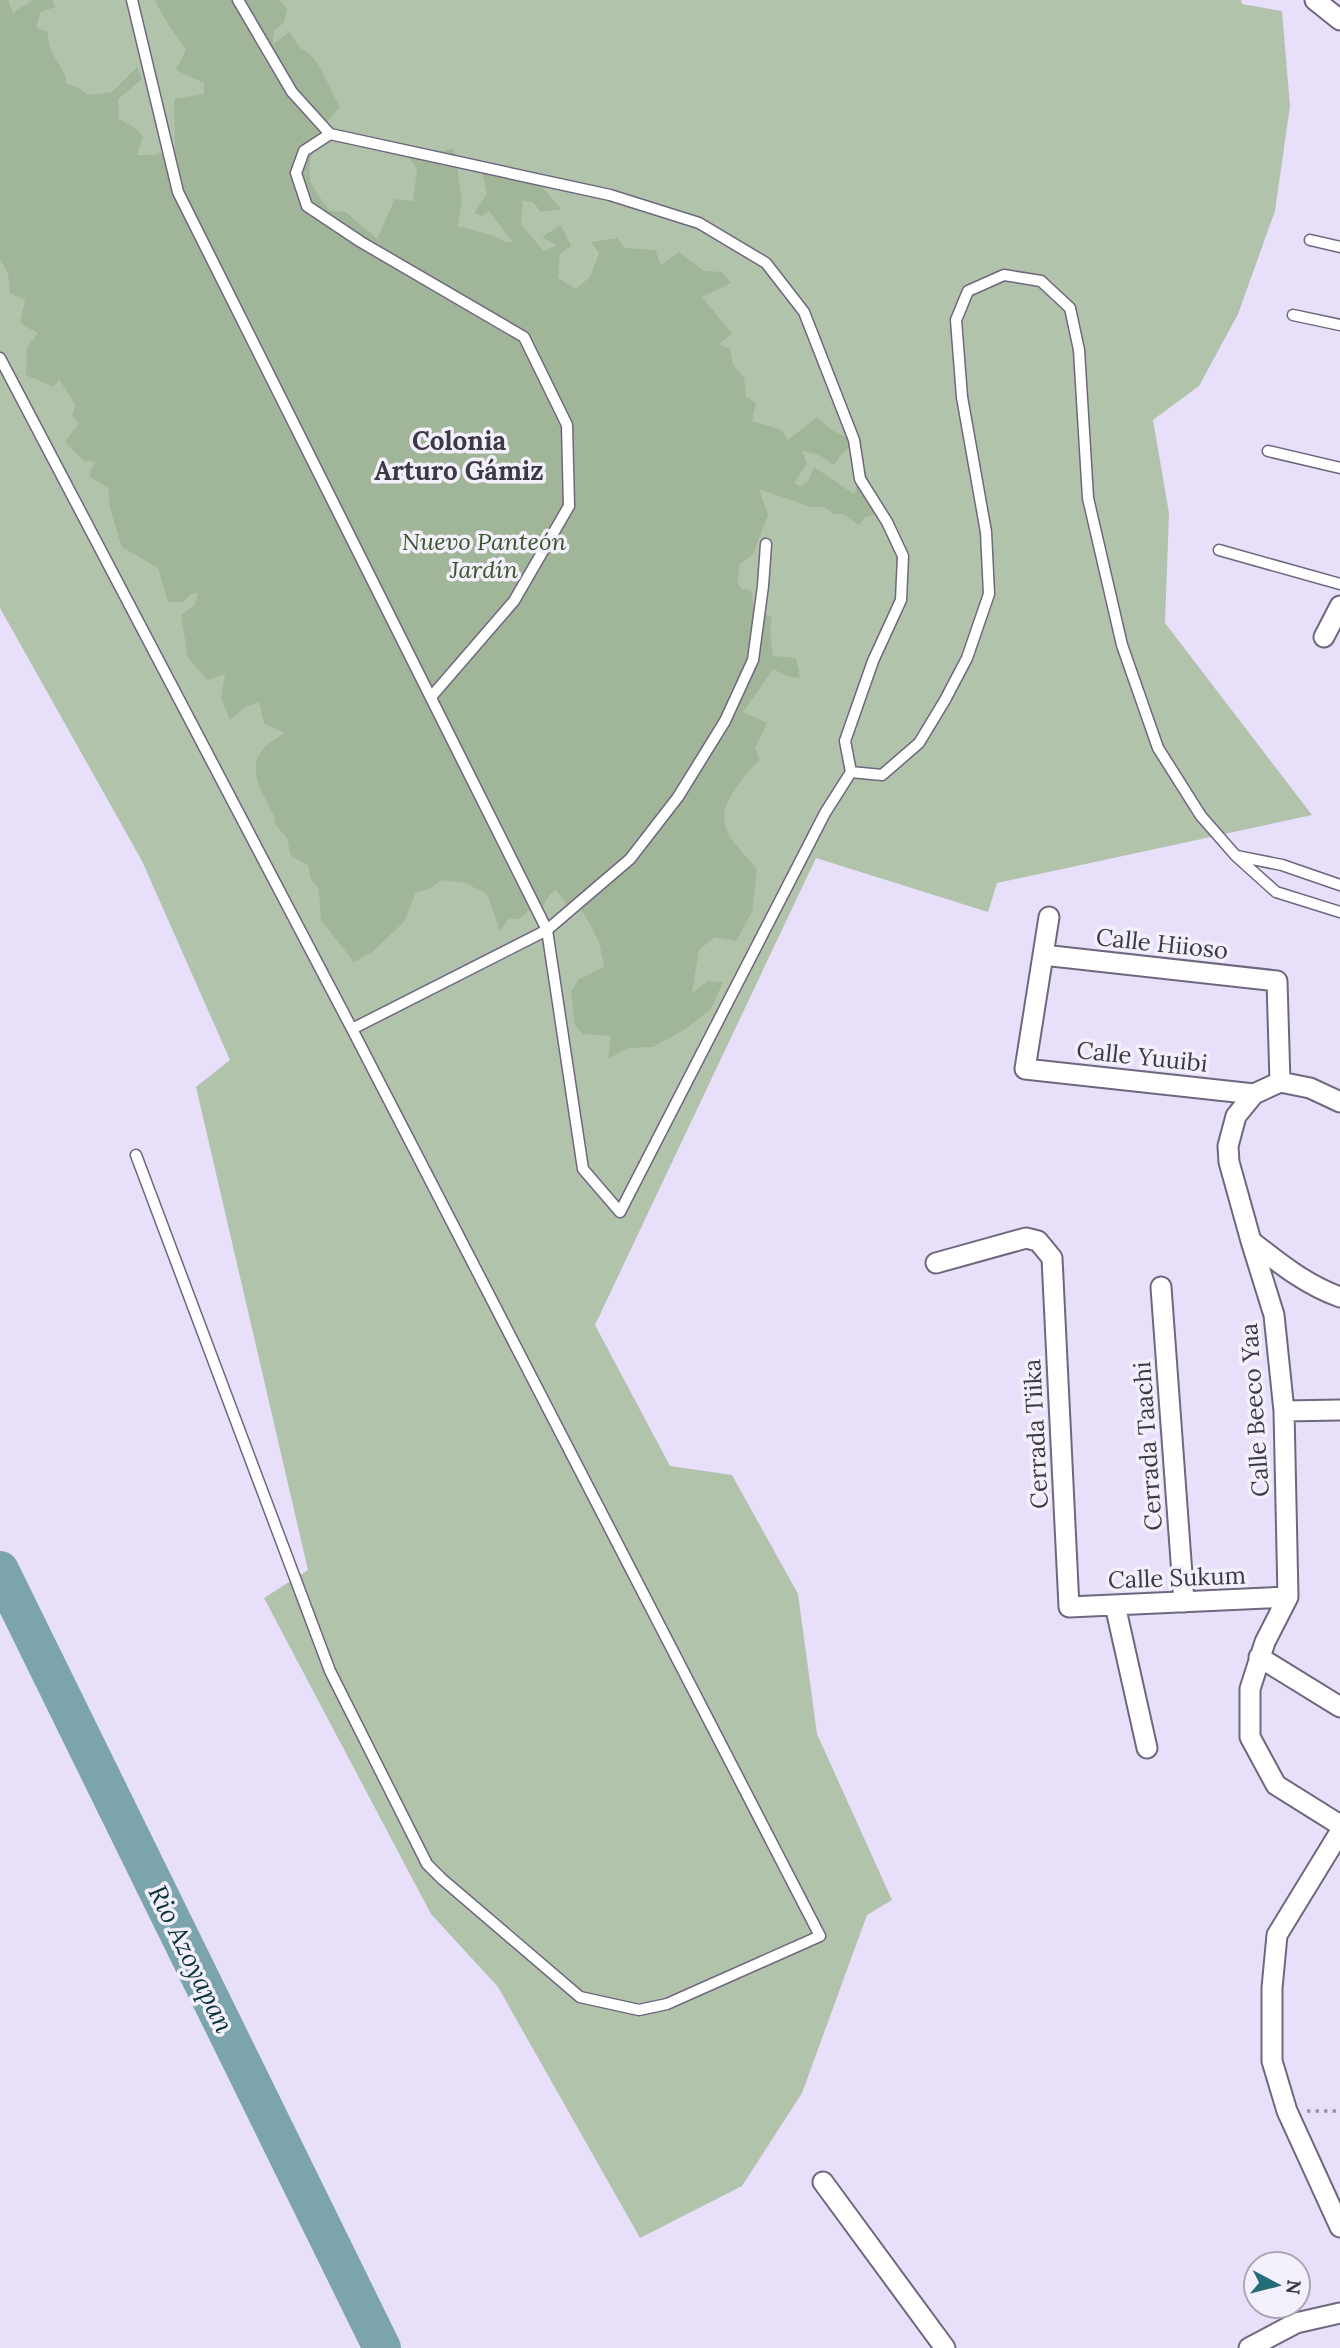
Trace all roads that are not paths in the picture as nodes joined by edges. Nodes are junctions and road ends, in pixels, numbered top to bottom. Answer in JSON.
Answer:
{"nodes":[{"id":1,"x":132,"y":0,"type":"edge"},
{"id":2,"x":238,"y":0,"type":"edge"},
{"id":3,"x":1315,"y":0,"type":"edge"},
{"id":4,"x":1340,"y":20,"type":"edge"},
{"id":5,"x":331,"y":134,"type":"junction"},
{"id":6,"x":1310,"y":240,"type":"dead end"},
{"id":7,"x":1340,"y":247,"type":"edge"},
{"id":8,"x":1293,"y":315,"type":"dead end"},
{"id":9,"x":1340,"y":325,"type":"edge"},
{"id":10,"x":0,"y":358,"type":"edge"},
{"id":11,"x":1268,"y":451,"type":"dead end"},
{"id":12,"x":1340,"y":468,"type":"edge"},
{"id":13,"x":766,"y":544,"type":"dead end"},
{"id":14,"x":1219,"y":550,"type":"dead end"},
{"id":15,"x":1340,"y":584,"type":"edge"},
{"id":16,"x":1340,"y":606,"type":"edge"},
{"id":17,"x":1324,"y":637,"type":"dead end"},
{"id":18,"x":430,"y":697,"type":"junction"},
{"id":19,"x":851,"y":772,"type":"junction"},
{"id":20,"x":1236,"y":856,"type":"junction"},
{"id":21,"x":1340,"y":884,"type":"edge"},
{"id":22,"x":1340,"y":912,"type":"edge"},
{"id":23,"x":1049,"y":918,"type":"dead end"},
{"id":24,"x":547,"y":930,"type":"junction"},
{"id":25,"x":1043,"y":955,"type":"junction"},
{"id":26,"x":352,"y":1029,"type":"junction"},
{"id":27,"x":1280,"y":1082,"type":"junction"},
{"id":28,"x":1254,"y":1094,"type":"junction"},
{"id":29,"x":1340,"y":1102,"type":"edge"},
{"id":30,"x":136,"y":1155,"type":"dead end"},
{"id":31,"x":1251,"y":1241,"type":"junction"},
{"id":32,"x":936,"y":1263,"type":"dead end"},
{"id":33,"x":1161,"y":1287,"type":"dead end"},
{"id":34,"x":1340,"y":1297,"type":"edge"},
{"id":35,"x":1340,"y":1410,"type":"edge"},
{"id":36,"x":1284,"y":1411,"type":"junction"},
{"id":37,"x":1288,"y":1597,"type":"junction"},
{"id":38,"x":1184,"y":1602,"type":"junction"},
{"id":39,"x":1115,"y":1605,"type":"junction"},
{"id":40,"x":1069,"y":1607,"type":"joint"},
{"id":41,"x":1259,"y":1657,"type":"junction"},
{"id":42,"x":1340,"y":1707,"type":"edge"},
{"id":43,"x":1147,"y":1748,"type":"dead end"},
{"id":44,"x":1340,"y":1825,"type":"edge"},
{"id":45,"x":1340,"y":1832,"type":"edge"},
{"id":46,"x":822,"y":2182,"type":"dead end"},
{"id":47,"x":1340,"y":2227,"type":"edge"},
{"id":48,"x":1340,"y":2313,"type":"edge"},
{"id":49,"x":944,"y":2348,"type":"edge"},
{"id":50,"x":1249,"y":2348,"type":"edge"}],
"edges":[{"from":1,"to":18,"type":"lane"},
{"from":2,"to":5,"type":"lane"},
{"from":3,"to":4,"type":"street"},
{"from":5,"to":18,"type":"lane"},
{"from":5,"to":19,"type":"lane"},
{"from":6,"to":7,"type":"lane"},
{"from":8,"to":9,"type":"lane"},
{"from":10,"to":26,"type":"lane"},
{"from":11,"to":12,"type":"lane"},
{"from":13,"to":24,"type":"lane"},
{"from":14,"to":15,"type":"lane"},
{"from":16,"to":17,"type":"street"},
{"from":18,"to":24,"type":"lane"},
{"from":19,"to":20,"type":"lane"},
{"from":19,"to":24,"type":"lane"},
{"from":20,"to":21,"type":"lane"},
{"from":20,"to":22,"type":"lane"},
{"from":23,"to":25,"type":"street"},
{"from":24,"to":26,"type":"lane"},
{"from":25,"to":27,"type":"street","name":"Calle Hiioso"},
{"from":25,"to":28,"type":"street","name":"Calle Yuuibi"},
{"from":26,"to":30,"type":"lane"},
{"from":27,"to":28,"type":"street"},
{"from":27,"to":29,"type":"street"},
{"from":28,"to":31,"type":"street","name":"Calle Beeco Yaa"},
{"from":31,"to":34,"type":"street"},
{"from":31,"to":36,"type":"street","name":"Calle Beeco Yaa"},
{"from":32,"to":40,"type":"street","name":"Cerrada Tiika"},
{"from":33,"to":38,"type":"street","name":"Cerrada Taachi"},
{"from":35,"to":36,"type":"street"},
{"from":36,"to":37,"type":"street","name":"Calle Beeco Yaa"},
{"from":37,"to":38,"type":"street","name":"Calle Sukum"},
{"from":37,"to":41,"type":"street"},
{"from":38,"to":39,"type":"street","name":"Calle Sukum"},
{"from":39,"to":40,"type":"street","name":"Calle Sukum"},
{"from":39,"to":43,"type":"street"},
{"from":41,"to":42,"type":"street"},
{"from":41,"to":44,"type":"street"},
{"from":45,"to":47,"type":"street"},
{"from":46,"to":49,"type":"street"},
{"from":48,"to":50,"type":"street"}]}
